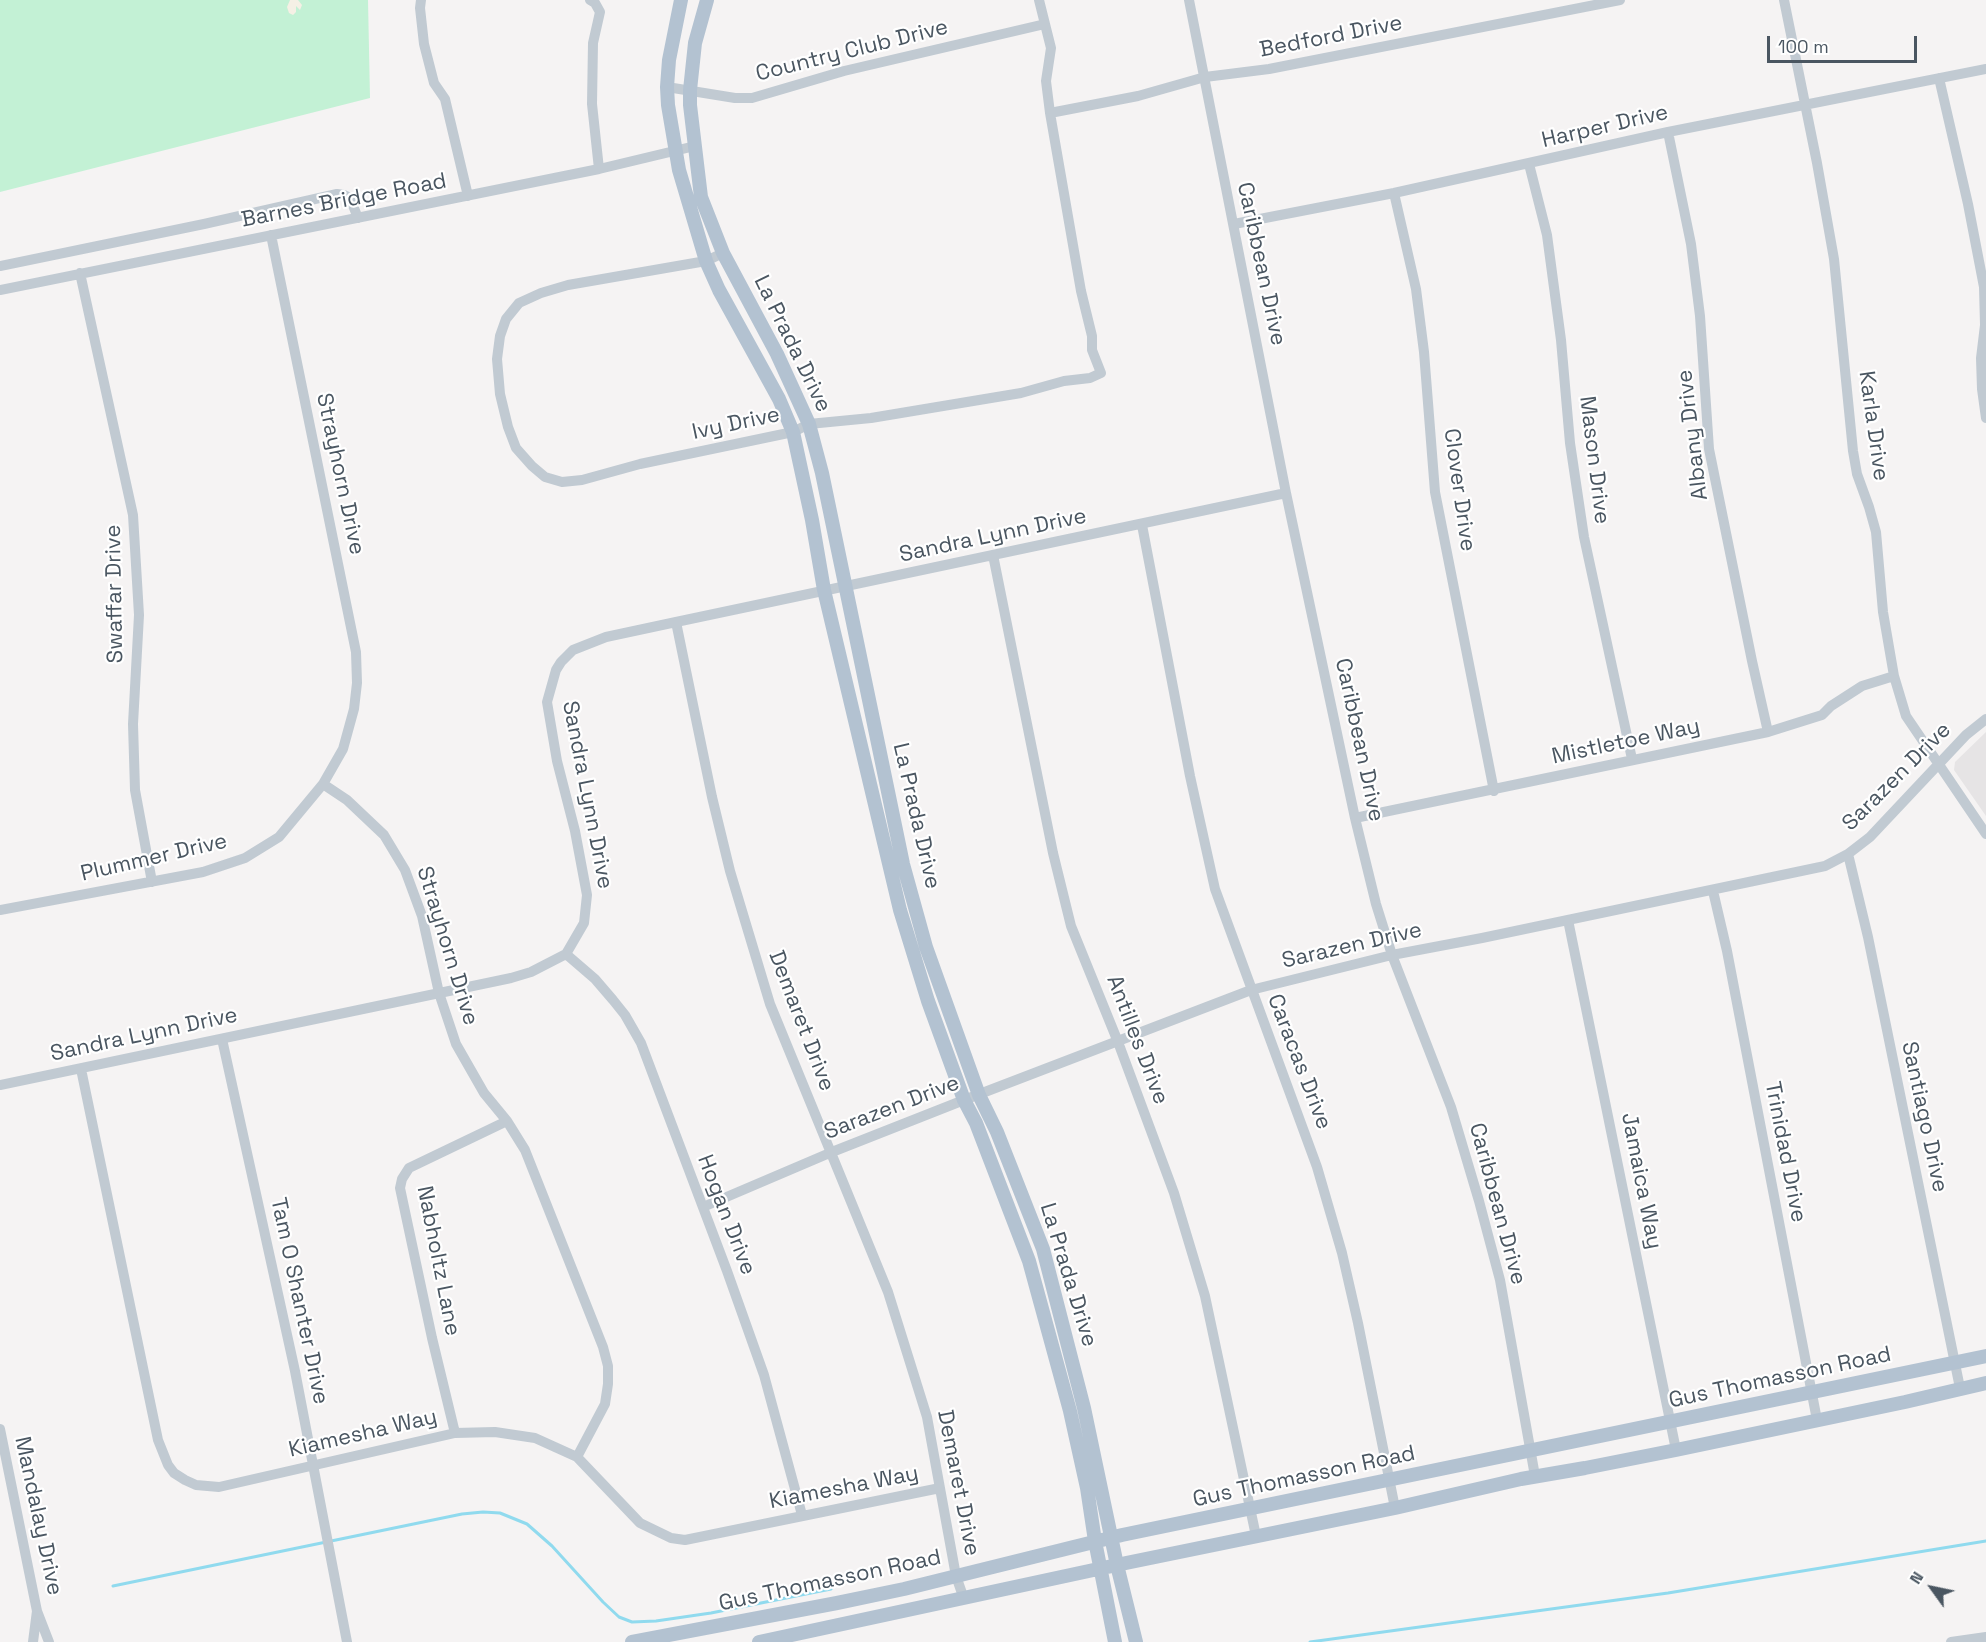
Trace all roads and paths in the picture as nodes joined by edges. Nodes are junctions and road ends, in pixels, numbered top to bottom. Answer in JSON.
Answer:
{"nodes":[{"id":1,"x":422,"y":0,"type":"edge"},
{"id":2,"x":590,"y":0,"type":"edge"},
{"id":3,"x":681,"y":0,"type":"edge"},
{"id":4,"x":707,"y":0,"type":"edge"},
{"id":5,"x":1040,"y":0,"type":"edge"},
{"id":6,"x":1189,"y":0,"type":"edge"},
{"id":7,"x":1620,"y":0,"type":"edge"},
{"id":8,"x":1784,"y":0,"type":"edge"},
{"id":9,"x":1045,"y":24,"type":"junction"},
{"id":10,"x":1986,"y":69,"type":"edge"},
{"id":11,"x":1205,"y":77,"type":"junction"},
{"id":12,"x":1939,"y":78,"type":"junction"},
{"id":13,"x":668,"y":87,"type":"junction"},
{"id":14,"x":690,"y":90,"type":"junction"},
{"id":15,"x":1806,"y":106,"type":"junction"},
{"id":16,"x":1050,"y":113,"type":"junction"},
{"id":17,"x":1668,"y":132,"type":"junction"},
{"id":18,"x":695,"y":146,"type":"junction"},
{"id":19,"x":675,"y":151,"type":"junction"},
{"id":20,"x":1529,"y":164,"type":"junction"},
{"id":21,"x":599,"y":169,"type":"junction"},
{"id":22,"x":1394,"y":193,"type":"junction"},
{"id":23,"x":468,"y":196,"type":"junction"},
{"id":24,"x":358,"y":218,"type":"junction"},
{"id":25,"x":1234,"y":224,"type":"junction"},
{"id":26,"x":271,"y":235,"type":"junction"},
{"id":27,"x":723,"y":253,"type":"junction"},
{"id":28,"x":706,"y":261,"type":"junction"},
{"id":29,"x":0,"y":266,"type":"edge"},
{"id":30,"x":80,"y":273,"type":"junction"},
{"id":31,"x":0,"y":290,"type":"edge"},
{"id":32,"x":777,"y":354,"type":"junction"},
{"id":33,"x":759,"y":361,"type":"junction"},
{"id":34,"x":1986,"y":418,"type":"edge"},
{"id":35,"x":809,"y":424,"type":"junction"},
{"id":36,"x":793,"y":432,"type":"junction"},
{"id":37,"x":1286,"y":493,"type":"junction"},
{"id":38,"x":1142,"y":525,"type":"junction"},
{"id":39,"x":993,"y":555,"type":"junction"},
{"id":40,"x":845,"y":587,"type":"junction"},
{"id":41,"x":824,"y":590,"type":"junction"},
{"id":42,"x":676,"y":622,"type":"junction"},
{"id":43,"x":1894,"y":676,"type":"junction"},
{"id":44,"x":1986,"y":719,"type":"edge"},
{"id":45,"x":1768,"y":732,"type":"junction"},
{"id":46,"x":1632,"y":759,"type":"junction"},
{"id":47,"x":1938,"y":765,"type":"junction"},
{"id":48,"x":323,"y":784,"type":"junction"},
{"id":49,"x":1494,"y":791,"type":"junction"},
{"id":50,"x":1355,"y":818,"type":"junction"},
{"id":51,"x":1986,"y":834,"type":"edge"},
{"id":52,"x":1848,"y":854,"type":"junction"},
{"id":53,"x":152,"y":882,"type":"junction"},
{"id":54,"x":1713,"y":891,"type":"junction"},
{"id":55,"x":0,"y":910,"type":"edge"},
{"id":56,"x":1568,"y":920,"type":"junction"},
{"id":57,"x":566,"y":954,"type":"junction"},
{"id":58,"x":1392,"y":955,"type":"junction"},
{"id":59,"x":1251,"y":990,"type":"junction"},
{"id":60,"x":438,"y":993,"type":"junction"},
{"id":61,"x":222,"y":1039,"type":"junction"},
{"id":62,"x":1118,"y":1042,"type":"junction"},
{"id":63,"x":81,"y":1069,"type":"junction"},
{"id":64,"x":0,"y":1085,"type":"edge"},
{"id":65,"x":979,"y":1095,"type":"junction"},
{"id":66,"x":964,"y":1100,"type":"junction"},
{"id":67,"x":507,"y":1121,"type":"junction"},
{"id":68,"x":832,"y":1152,"type":"junction"},
{"id":69,"x":703,"y":1207,"type":"junction"},
{"id":70,"x":1986,"y":1356,"type":"edge"},
{"id":71,"x":1955,"y":1364,"type":"junction"},
{"id":72,"x":1986,"y":1383,"type":"edge"},
{"id":73,"x":1960,"y":1388,"type":"junction"},
{"id":74,"x":1812,"y":1393,"type":"junction"},
{"id":75,"x":1074,"y":1398,"type":"junction"},
{"id":76,"x":1817,"y":1420,"type":"junction"},
{"id":77,"x":1670,"y":1422,"type":"junction"},
{"id":78,"x":0,"y":1429,"type":"edge"},
{"id":79,"x":455,"y":1434,"type":"junction"},
{"id":80,"x":1676,"y":1450,"type":"junction"},
{"id":81,"x":1530,"y":1452,"type":"junction"},
{"id":82,"x":577,"y":1457,"type":"junction"},
{"id":83,"x":314,"y":1467,"type":"junction"},
{"id":84,"x":1535,"y":1476,"type":"junction"},
{"id":85,"x":1389,"y":1480,"type":"junction"},
{"id":86,"x":940,"y":1488,"type":"junction"},
{"id":87,"x":1395,"y":1508,"type":"junction"},
{"id":88,"x":1250,"y":1509,"type":"junction"},
{"id":89,"x":801,"y":1515,"type":"junction"},
{"id":90,"x":1256,"y":1536,"type":"junction"},
{"id":91,"x":1112,"y":1538,"type":"junction"},
{"id":92,"x":1095,"y":1541,"type":"junction"},
{"id":93,"x":1117,"y":1565,"type":"junction"},
{"id":94,"x":1100,"y":1569,"type":"junction"},
{"id":95,"x":956,"y":1576,"type":"junction"},
{"id":96,"x":964,"y":1599,"type":"junction"},
{"id":97,"x":37,"y":1611,"type":"junction"},
{"id":98,"x":1986,"y":1637,"type":"edge"},
{"id":99,"x":33,"y":1642,"type":"edge"},
{"id":100,"x":49,"y":1642,"type":"edge"},
{"id":101,"x":347,"y":1642,"type":"edge"},
{"id":102,"x":632,"y":1642,"type":"edge"},
{"id":103,"x":759,"y":1642,"type":"edge"},
{"id":104,"x":1115,"y":1642,"type":"edge"},
{"id":105,"x":1136,"y":1642,"type":"edge"},
{"id":106,"x":1951,"y":1642,"type":"edge"}],
"edges":[{"from":1,"to":23,"type":"street"},
{"from":2,"to":21,"type":"street"},
{"from":3,"to":13,"type":"main road","name":"La Prada Drive"},
{"from":4,"to":14,"type":"main road","name":"La Prada Drive"},
{"from":5,"to":9,"type":"street","name":"Ivy Drive"},
{"from":6,"to":11,"type":"street","name":"Caribbean Drive"},
{"from":7,"to":11,"type":"street","name":"Bedford Drive"},
{"from":8,"to":15,"type":"street","name":"Karla Drive"},
{"from":9,"to":14,"type":"street","name":"Country Club Drive"},
{"from":9,"to":16,"type":"street","name":"Ivy Drive"},
{"from":10,"to":12,"type":"street","name":"Harper Drive"},
{"from":11,"to":16,"type":"street","name":"Bedford Drive"},
{"from":11,"to":25,"type":"street","name":"Caribbean Drive"},
{"from":12,"to":15,"type":"street","name":"Harper Drive"},
{"from":12,"to":34,"type":"street"},
{"from":13,"to":14,"type":"street","name":"Country Club Drive"},
{"from":13,"to":19,"type":"main road","name":"La Prada Drive"},
{"from":14,"to":18,"type":"main road","name":"La Prada Drive"},
{"from":15,"to":17,"type":"street","name":"Harper Drive"},
{"from":15,"to":43,"type":"street","name":"Karla Drive"},
{"from":16,"to":35,"type":"street","name":"Ivy Drive"},
{"from":17,"to":20,"type":"street","name":"Harper Drive"},
{"from":17,"to":45,"type":"street","name":"Albany Drive"},
{"from":18,"to":19,"type":"street","name":"Barnes Bridge Road"},
{"from":18,"to":27,"type":"main road","name":"La Prada Drive"},
{"from":19,"to":21,"type":"street","name":"Barnes Bridge Road"},
{"from":19,"to":28,"type":"main road","name":"La Prada Drive"},
{"from":20,"to":22,"type":"street","name":"Harper Drive"},
{"from":20,"to":46,"type":"street","name":"Mason Drive"},
{"from":21,"to":23,"type":"street","name":"Barnes Bridge Road"},
{"from":22,"to":25,"type":"street","name":"Harper Drive"},
{"from":22,"to":49,"type":"street","name":"Clover Drive"},
{"from":23,"to":24,"type":"street","name":"Barnes Bridge Road"},
{"from":24,"to":26,"type":"street","name":"Barnes Bridge Road"},
{"from":24,"to":29,"type":"street"},
{"from":25,"to":37,"type":"street","name":"Caribbean Drive"},
{"from":26,"to":30,"type":"street","name":"Barnes Bridge Road"},
{"from":26,"to":48,"type":"street","name":"Strayhorn Drive"},
{"from":27,"to":28,"type":"street","name":"Ivy Drive"},
{"from":27,"to":32,"type":"main road","name":"La Prada Drive"},
{"from":28,"to":33,"type":"main road","name":"La Prada Drive"},
{"from":28,"to":36,"type":"street","name":"Ivy Drive"},
{"from":30,"to":31,"type":"street","name":"Barnes Bridge Road"},
{"from":30,"to":53,"type":"street","name":"Swaffar Drive"},
{"from":32,"to":33,"type":"main road"},
{"from":32,"to":35,"type":"main road","name":"La Prada Drive"},
{"from":33,"to":36,"type":"main road","name":"La Prada Drive"},
{"from":35,"to":36,"type":"street","name":"Ivy Drive"},
{"from":35,"to":40,"type":"main road","name":"La Prada Drive"},
{"from":36,"to":41,"type":"main road","name":"La Prada Drive"},
{"from":37,"to":38,"type":"street","name":"Sandra Lynn Drive"},
{"from":37,"to":50,"type":"street","name":"Caribbean Drive"},
{"from":38,"to":39,"type":"street","name":"Sandra Lynn Drive"},
{"from":38,"to":59,"type":"street","name":"Caracas Drive"},
{"from":39,"to":40,"type":"street","name":"Sandra Lynn Drive"},
{"from":39,"to":62,"type":"street","name":"Antilles Drive"},
{"from":40,"to":41,"type":"street","name":"Sandra Lynn Drive"},
{"from":40,"to":65,"type":"main road","name":"La Prada Drive"},
{"from":41,"to":42,"type":"street","name":"Sandra Lynn Drive"},
{"from":41,"to":66,"type":"main road","name":"La Prada Drive"},
{"from":42,"to":57,"type":"street","name":"Sandra Lynn Drive"},
{"from":42,"to":68,"type":"street","name":"Demaret Drive"},
{"from":43,"to":45,"type":"street","name":"Mistletoe Way"},
{"from":43,"to":47,"type":"street","name":"Karla Drive"},
{"from":44,"to":47,"type":"street","name":"Sarazen Drive"},
{"from":45,"to":46,"type":"street","name":"Mistletoe Way"},
{"from":46,"to":49,"type":"street","name":"Mistletoe Way"},
{"from":47,"to":51,"type":"street","name":"Karla Drive"},
{"from":47,"to":52,"type":"street","name":"Sarazen Drive"},
{"from":48,"to":53,"type":"street","name":"Plummer Drive"},
{"from":48,"to":60,"type":"street","name":"Strayhorn Drive"},
{"from":49,"to":50,"type":"street","name":"Mistletoe Way"},
{"from":50,"to":58,"type":"street","name":"Caribbean Drive"},
{"from":52,"to":54,"type":"street","name":"Sarazen Drive"},
{"from":52,"to":71,"type":"street","name":"Santiago Drive"},
{"from":53,"to":55,"type":"street","name":"Plummer Drive"},
{"from":54,"to":56,"type":"street","name":"Sarazen Drive"},
{"from":54,"to":74,"type":"street","name":"Trinidad Drive"},
{"from":56,"to":58,"type":"street","name":"Sarazen Drive"},
{"from":56,"to":77,"type":"street","name":"Jamaica Way"},
{"from":57,"to":60,"type":"street","name":"Sandra Lynn Drive"},
{"from":57,"to":69,"type":"street","name":"Hogan Drive"},
{"from":58,"to":59,"type":"street","name":"Sarazen Drive"},
{"from":58,"to":81,"type":"street","name":"Caribbean Drive"},
{"from":59,"to":62,"type":"street","name":"Sarazen Drive"},
{"from":59,"to":85,"type":"street","name":"Caracas Drive"},
{"from":60,"to":61,"type":"street","name":"Sandra Lynn Drive"},
{"from":60,"to":67,"type":"street","name":"Strayhorn Drive"},
{"from":61,"to":63,"type":"street","name":"Sandra Lynn Drive"},
{"from":61,"to":83,"type":"street","name":"Tam O Shanter Drive"},
{"from":62,"to":65,"type":"street","name":"Sarazen Drive"},
{"from":62,"to":88,"type":"street","name":"Antilles Drive"},
{"from":63,"to":64,"type":"street","name":"Sandra Lynn Drive"},
{"from":63,"to":83,"type":"street","name":"Kiamesha Way"},
{"from":65,"to":66,"type":"street","name":"Sarazen Drive"},
{"from":65,"to":75,"type":"main road","name":"La Prada Drive"},
{"from":66,"to":68,"type":"street","name":"Sarazen Drive"},
{"from":66,"to":75,"type":"main road","name":"La Prada Drive"},
{"from":67,"to":79,"type":"street","name":"Nabholtz Lane"},
{"from":67,"to":82,"type":"street","name":"Strayhorn Drive"},
{"from":68,"to":69,"type":"street","name":"Sarazen Drive"},
{"from":68,"to":86,"type":"street","name":"Demaret Drive"},
{"from":69,"to":89,"type":"street","name":"Hogan Drive"},
{"from":70,"to":71,"type":"main road","name":"Gus Thomasson Road"},
{"from":71,"to":73,"type":"street","name":"Santiago Drive"},
{"from":71,"to":74,"type":"main road","name":"Gus Thomasson Road"},
{"from":72,"to":73,"type":"main road","name":"Gus Thomasson Road"},
{"from":73,"to":76,"type":"main road","name":"Gus Thomasson Road"},
{"from":74,"to":76,"type":"street","name":"Trinidad Drive"},
{"from":74,"to":77,"type":"main road","name":"Gus Thomasson Road"},
{"from":75,"to":91,"type":"main road","name":"La Prada Drive"},
{"from":75,"to":92,"type":"main road","name":"La Prada Drive"},
{"from":76,"to":80,"type":"main road","name":"Gus Thomasson Road"},
{"from":77,"to":80,"type":"street","name":"Jamaica Way"},
{"from":77,"to":81,"type":"main road","name":"Gus Thomasson Road"},
{"from":78,"to":97,"type":"street","name":"Mandalay Drive"},
{"from":79,"to":82,"type":"street","name":"Kiamesha Way"},
{"from":79,"to":83,"type":"street","name":"Kiamesha Way"},
{"from":80,"to":84,"type":"main road","name":"Gus Thomasson Road"},
{"from":81,"to":84,"type":"street","name":"Caribbean Drive"},
{"from":81,"to":85,"type":"main road","name":"Gus Thomasson Road"},
{"from":82,"to":89,"type":"street","name":"Kiamesha Way"},
{"from":83,"to":101,"type":"street","name":"Tam O Shanter Drive"},
{"from":84,"to":87,"type":"main road","name":"Gus Thomasson Road"},
{"from":85,"to":87,"type":"street","name":"Caracas Drive"},
{"from":85,"to":88,"type":"main road","name":"Gus Thomasson Road"},
{"from":86,"to":89,"type":"street","name":"Kiamesha Way"},
{"from":86,"to":95,"type":"street","name":"Demaret Drive"},
{"from":87,"to":90,"type":"main road","name":"Gus Thomasson Road"},
{"from":88,"to":90,"type":"street","name":"Antilles Drive"},
{"from":88,"to":91,"type":"main road","name":"Gus Thomasson Road"},
{"from":90,"to":93,"type":"main road","name":"Gus Thomasson Road"},
{"from":91,"to":92,"type":"main road","name":"Gus Thomasson Road"},
{"from":91,"to":93,"type":"main road","name":"La Prada Drive"},
{"from":92,"to":94,"type":"main road","name":"La Prada Drive"},
{"from":92,"to":95,"type":"main road","name":"Gus Thomasson Road"},
{"from":93,"to":94,"type":"main road","name":"Gus Thomasson Road"},
{"from":93,"to":105,"type":"main road","name":"La Prada Drive"},
{"from":94,"to":96,"type":"main road","name":"Gus Thomasson Road"},
{"from":94,"to":104,"type":"main road","name":"La Prada Drive"},
{"from":95,"to":96,"type":"street","name":"Demaret Drive"},
{"from":95,"to":102,"type":"main road","name":"Gus Thomasson Road"},
{"from":96,"to":103,"type":"main road","name":"Gus Thomasson Road"},
{"from":97,"to":99,"type":"street","name":"Mandalay Drive"},
{"from":97,"to":100,"type":"street","name":"Mandalay Drive"},
{"from":98,"to":106,"type":"street"}]}
